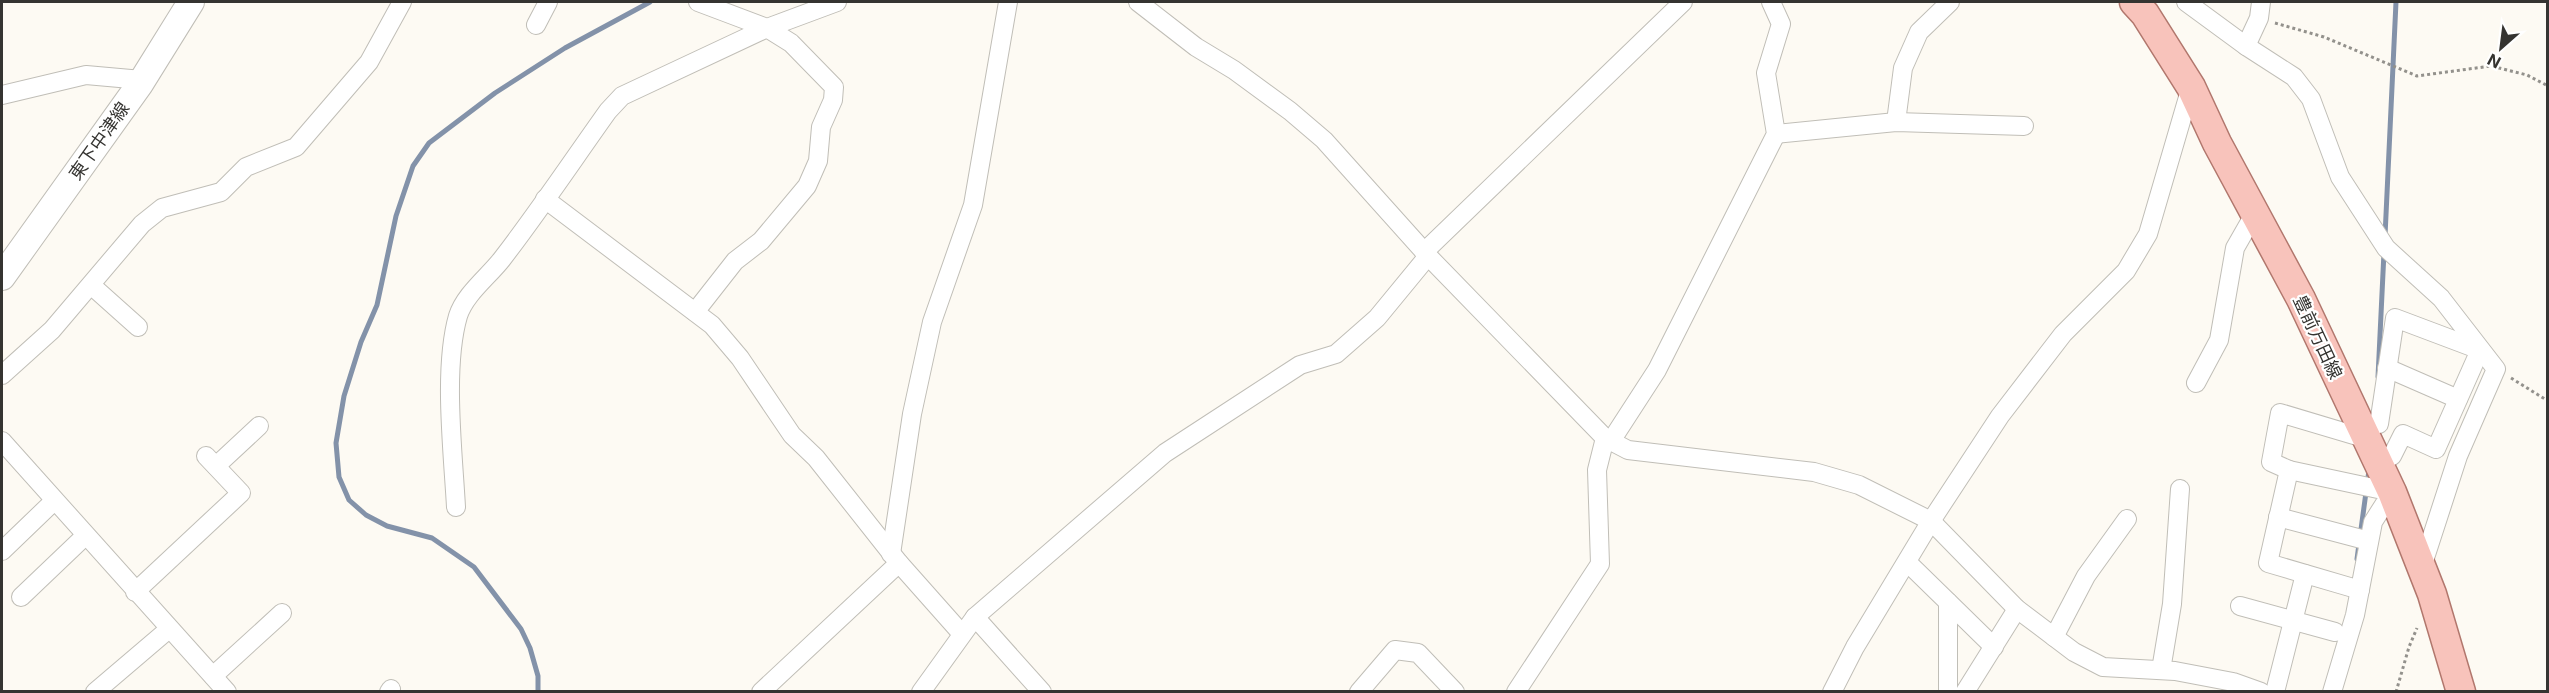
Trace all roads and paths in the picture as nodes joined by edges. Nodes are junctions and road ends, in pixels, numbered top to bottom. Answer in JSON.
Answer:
{"nodes":[{"id":1,"x":191,"y":2,"type":"edge"},
{"id":2,"x":402,"y":2,"type":"edge"},
{"id":3,"x":548,"y":2,"type":"edge"},
{"id":4,"x":698,"y":2,"type":"edge"},
{"id":5,"x":837,"y":2,"type":"edge"},
{"id":6,"x":1008,"y":2,"type":"edge"},
{"id":7,"x":1138,"y":2,"type":"edge"},
{"id":8,"x":1683,"y":2,"type":"edge"},
{"id":9,"x":1771,"y":2,"type":"edge"},
{"id":10,"x":1950,"y":2,"type":"edge"},
{"id":11,"x":2134,"y":2,"type":"edge"},
{"id":12,"x":2186,"y":2,"type":"edge"},
{"id":13,"x":736,"y":9,"type":"edge"},
{"id":14,"x":2260,"y":10,"type":"edge"},
{"id":15,"x":536,"y":25,"type":"dead end"},
{"id":16,"x":767,"y":28,"type":"junction"},
{"id":17,"x":2246,"y":46,"type":"junction"},
{"id":18,"x":142,"y":80,"type":"junction"},
{"id":19,"x":2547,"y":86,"type":"edge"},
{"id":20,"x":2191,"y":87,"type":"junction"},
{"id":21,"x":2,"y":95,"type":"edge"},
{"id":22,"x":1896,"y":122,"type":"junction"},
{"id":23,"x":2024,"y":126,"type":"dead end"},
{"id":24,"x":1776,"y":134,"type":"junction"},
{"id":25,"x":545,"y":199,"type":"junction"},
{"id":26,"x":2255,"y":213,"type":"junction"},
{"id":27,"x":1426,"y":254,"type":"junction"},
{"id":28,"x":2,"y":277,"type":"edge"},
{"id":29,"x":91,"y":285,"type":"junction"},
{"id":30,"x":694,"y":312,"type":"junction"},
{"id":31,"x":138,"y":327,"type":"dead end"},
{"id":32,"x":2480,"y":350,"type":"junction"},
{"id":33,"x":2387,"y":368,"type":"junction"},
{"id":34,"x":2496,"y":369,"type":"junction"},
{"id":35,"x":2,"y":375,"type":"edge"},
{"id":36,"x":2196,"y":383,"type":"dead end"},
{"id":37,"x":2458,"y":399,"type":"junction"},
{"id":38,"x":2547,"y":401,"type":"edge"},
{"id":39,"x":259,"y":426,"type":"dead end"},
{"id":40,"x":2403,"y":434,"type":"junction"},
{"id":41,"x":2369,"y":435,"type":"junction"},
{"id":42,"x":1608,"y":439,"type":"junction"},
{"id":43,"x":5,"y":452,"type":"edge"},
{"id":44,"x":2289,"y":470,"type":"junction"},
{"id":45,"x":2180,"y":489,"type":"dead end"},
{"id":46,"x":2392,"y":492,"type":"junction"},
{"id":47,"x":54,"y":501,"type":"junction"},
{"id":48,"x":456,"y":507,"type":"dead end"},
{"id":49,"x":2278,"y":517,"type":"junction"},
{"id":50,"x":2127,"y":519,"type":"dead end"},
{"id":51,"x":1931,"y":521,"type":"junction"},
{"id":52,"x":85,"y":536,"type":"junction"},
{"id":53,"x":2369,"y":541,"type":"junction"},
{"id":54,"x":2,"y":551,"type":"edge"},
{"id":55,"x":895,"y":559,"type":"junction"},
{"id":56,"x":1907,"y":562,"type":"junction"},
{"id":57,"x":2422,"y":567,"type":"junction"},
{"id":58,"x":2305,"y":574,"type":"junction"},
{"id":59,"x":2360,"y":590,"type":"junction"},
{"id":60,"x":135,"y":592,"type":"junction"},
{"id":61,"x":21,"y":597,"type":"dead end"},
{"id":62,"x":1948,"y":602,"type":"junction"},
{"id":63,"x":2240,"y":606,"type":"dead end"},
{"id":64,"x":2017,"y":609,"type":"junction"},
{"id":65,"x":282,"y":613,"type":"dead end"},
{"id":66,"x":975,"y":617,"type":"junction"},
{"id":67,"x":2293,"y":620,"type":"junction"},
{"id":68,"x":2418,"y":626,"type":"dead end"},
{"id":69,"x":169,"y":629,"type":"junction"},
{"id":70,"x":2335,"y":632,"type":"dead end"},
{"id":71,"x":962,"y":634,"type":"junction"},
{"id":72,"x":2054,"y":637,"type":"junction"},
{"id":73,"x":1994,"y":646,"type":"junction"},
{"id":74,"x":2161,"y":670,"type":"junction"},
{"id":75,"x":213,"y":676,"type":"junction"},
{"id":76,"x":2232,"y":687,"type":"edge"},
{"id":77,"x":95,"y":692,"type":"edge"},
{"id":78,"x":227,"y":692,"type":"edge"},
{"id":79,"x":761,"y":692,"type":"edge"},
{"id":80,"x":921,"y":692,"type":"edge"},
{"id":81,"x":1042,"y":692,"type":"edge"},
{"id":82,"x":1359,"y":692,"type":"edge"},
{"id":83,"x":1455,"y":692,"type":"edge"},
{"id":84,"x":1516,"y":692,"type":"edge"},
{"id":85,"x":1832,"y":692,"type":"edge"},
{"id":86,"x":1948,"y":692,"type":"edge"},
{"id":87,"x":1965,"y":692,"type":"edge"},
{"id":88,"x":2260,"y":692,"type":"edge"},
{"id":89,"x":2275,"y":692,"type":"edge"},
{"id":90,"x":2332,"y":692,"type":"edge"},
{"id":91,"x":2396,"y":692,"type":"edge"},
{"id":92,"x":2461,"y":692,"type":"edge"}],
"edges":[{"from":1,"to":18,"type":"main road","name":"東下中津線"},
{"from":2,"to":29,"type":"street"},
{"from":3,"to":15,"type":"street"},
{"from":4,"to":13,"type":"street"},
{"from":5,"to":16,"type":"street"},
{"from":6,"to":55,"type":"street"},
{"from":7,"to":27,"type":"street"},
{"from":8,"to":27,"type":"street"},
{"from":9,"to":24,"type":"street"},
{"from":10,"to":22,"type":"street"},
{"from":11,"to":20,"type":"main road","name":"豊前万田線"},
{"from":12,"to":17,"type":"street"},
{"from":13,"to":16,"type":"street"},
{"from":14,"to":17,"type":"street"},
{"from":14,"to":19,"type":"path"},
{"from":16,"to":25,"type":"street"},
{"from":16,"to":30,"type":"street"},
{"from":17,"to":32,"type":"street"},
{"from":18,"to":21,"type":"street"},
{"from":18,"to":28,"type":"main road","name":"東下中津線"},
{"from":20,"to":26,"type":"main road","name":"豊前万田線"},
{"from":20,"to":51,"type":"street"},
{"from":22,"to":23,"type":"street"},
{"from":22,"to":24,"type":"street"},
{"from":24,"to":42,"type":"street"},
{"from":25,"to":30,"type":"street"},
{"from":25,"to":48,"type":"street"},
{"from":26,"to":36,"type":"street"},
{"from":26,"to":41,"type":"main road","name":"豊前万田線"},
{"from":27,"to":42,"type":"street"},
{"from":27,"to":66,"type":"street"},
{"from":29,"to":31,"type":"street"},
{"from":29,"to":35,"type":"street"},
{"from":30,"to":55,"type":"street"},
{"from":32,"to":33,"type":"street"},
{"from":32,"to":34,"type":"street"},
{"from":32,"to":37,"type":"street"},
{"from":33,"to":37,"type":"street"},
{"from":33,"to":41,"type":"street"},
{"from":34,"to":38,"type":"path"},
{"from":34,"to":57,"type":"street"},
{"from":37,"to":40,"type":"street"},
{"from":39,"to":60,"type":"street"},
{"from":40,"to":41,"type":"street"},
{"from":40,"to":41,"type":"street"},
{"from":41,"to":44,"type":"street"},
{"from":41,"to":46,"type":"main road","name":"豊前万田線"},
{"from":42,"to":51,"type":"street"},
{"from":42,"to":84,"type":"street"},
{"from":43,"to":47,"type":"street"},
{"from":44,"to":46,"type":"street"},
{"from":44,"to":49,"type":"street"},
{"from":45,"to":74,"type":"street"},
{"from":46,"to":53,"type":"street"},
{"from":46,"to":57,"type":"main road","name":"豊前万田線"},
{"from":47,"to":52,"type":"street"},
{"from":47,"to":54,"type":"street"},
{"from":49,"to":53,"type":"street"},
{"from":49,"to":58,"type":"street"},
{"from":50,"to":72,"type":"street"},
{"from":51,"to":56,"type":"street"},
{"from":51,"to":64,"type":"street"},
{"from":52,"to":60,"type":"street"},
{"from":52,"to":61,"type":"street"},
{"from":53,"to":59,"type":"street"},
{"from":55,"to":71,"type":"street"},
{"from":55,"to":79,"type":"street"},
{"from":56,"to":62,"type":"street"},
{"from":56,"to":85,"type":"street"},
{"from":57,"to":92,"type":"main road","name":"豊前万田線"},
{"from":58,"to":59,"type":"street"},
{"from":58,"to":67,"type":"street"},
{"from":59,"to":90,"type":"street"},
{"from":60,"to":69,"type":"street"},
{"from":62,"to":73,"type":"street"},
{"from":62,"to":86,"type":"street"},
{"from":63,"to":67,"type":"street"},
{"from":64,"to":72,"type":"street"},
{"from":64,"to":73,"type":"street"},
{"from":65,"to":75,"type":"street"},
{"from":66,"to":71,"type":"street"},
{"from":66,"to":81,"type":"street"},
{"from":67,"to":70,"type":"street"},
{"from":67,"to":89,"type":"street"},
{"from":68,"to":91,"type":"path"},
{"from":69,"to":75,"type":"street"},
{"from":69,"to":77,"type":"street"},
{"from":71,"to":80,"type":"street"},
{"from":72,"to":74,"type":"street"},
{"from":73,"to":87,"type":"street"},
{"from":74,"to":76,"type":"street"},
{"from":75,"to":78,"type":"street"},
{"from":76,"to":88,"type":"street"},
{"from":82,"to":83,"type":"street"}]}
